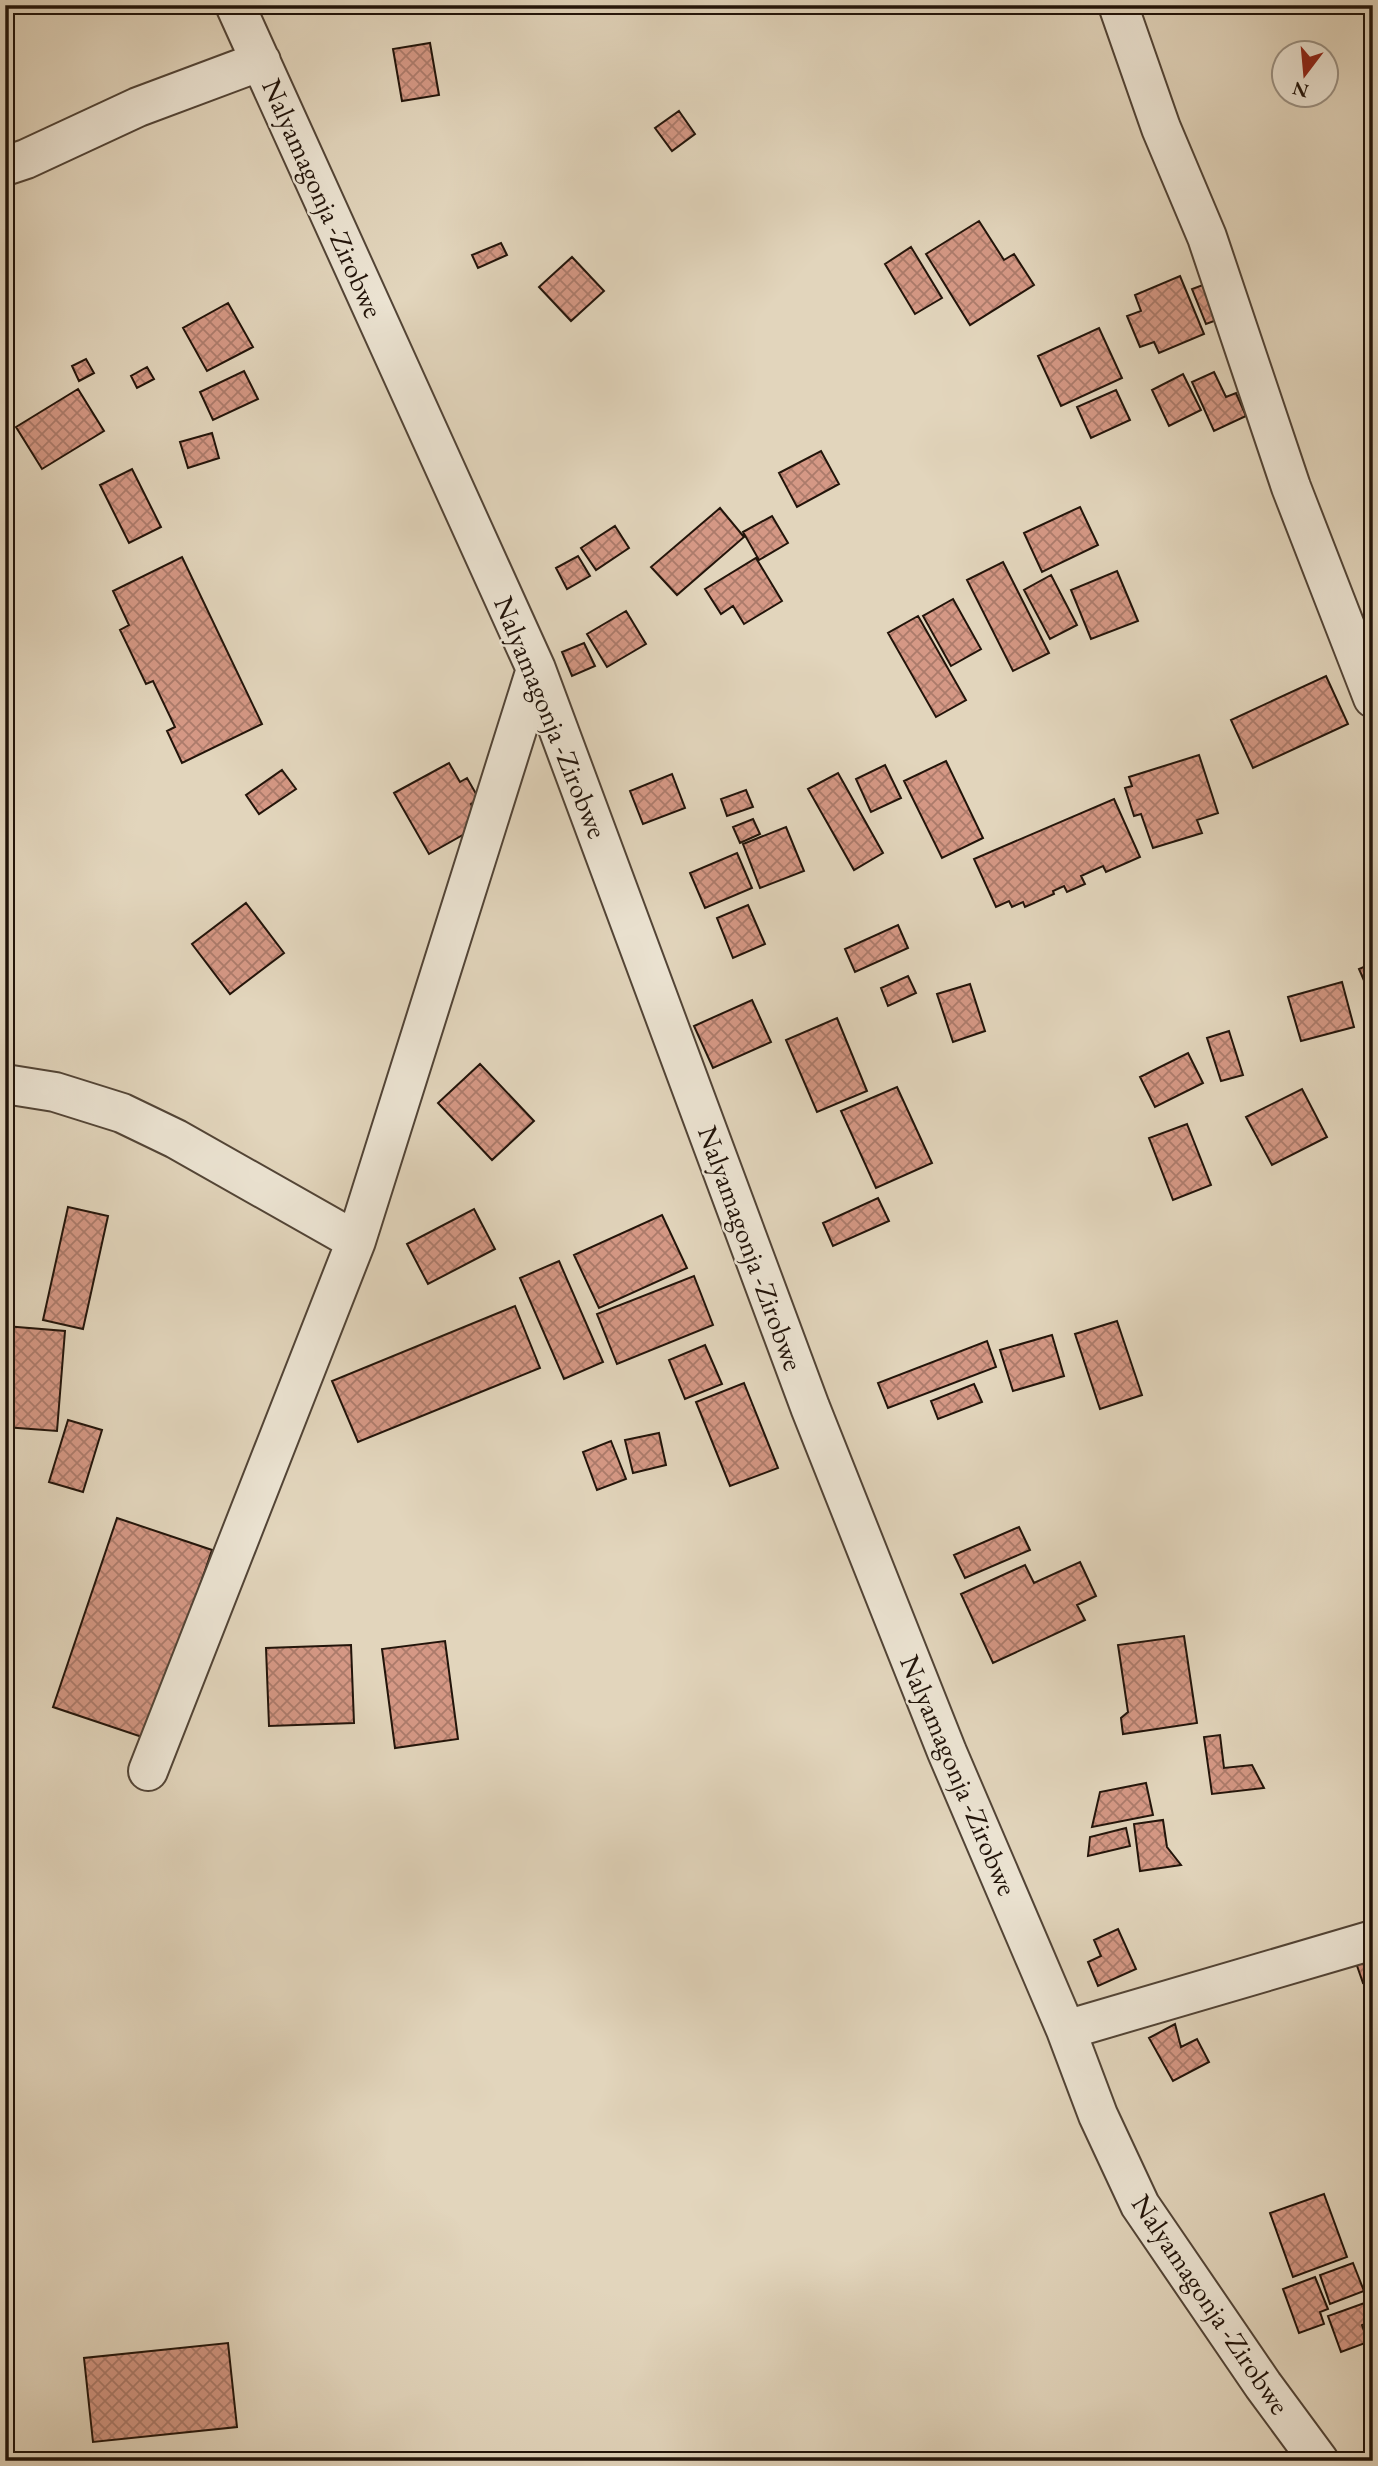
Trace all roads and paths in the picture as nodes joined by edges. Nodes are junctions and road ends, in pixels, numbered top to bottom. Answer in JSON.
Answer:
{"nodes":[{"id":1,"x":236,"y":5,"type":"edge"},
{"id":2,"x":1118,"y":5,"type":"edge"},
{"id":3,"x":261,"y":61,"type":"junction"},
{"id":4,"x":5,"y":166,"type":"edge"},
{"id":5,"x":536,"y":669,"type":"junction"},
{"id":6,"x":1373,"y":698,"type":"edge"},
{"id":7,"x":5,"y":1084,"type":"edge"},
{"id":8,"x":356,"y":1241,"type":"junction"},
{"id":9,"x":148,"y":1771,"type":"dead end"},
{"id":10,"x":1373,"y":1940,"type":"edge"},
{"id":11,"x":1066,"y":2030,"type":"junction"},
{"id":12,"x":1303,"y":2454,"type":"edge"}],
"edges":[{"from":1,"to":3,"type":"street","name":"Nalyamagonja -Zirobwe"},
{"from":2,"to":6,"type":"street"},
{"from":3,"to":4,"type":"street"},
{"from":3,"to":5,"type":"street","name":"Nalyamagonja -Zirobwe"},
{"from":5,"to":8,"type":"street"},
{"from":5,"to":11,"type":"street","name":"Nalyamagonja -Zirobwe"},
{"from":7,"to":8,"type":"street"},
{"from":8,"to":9,"type":"street"},
{"from":10,"to":11,"type":"street"},
{"from":11,"to":12,"type":"street","name":"Nalyamagonja -Zirobwe"}]}
